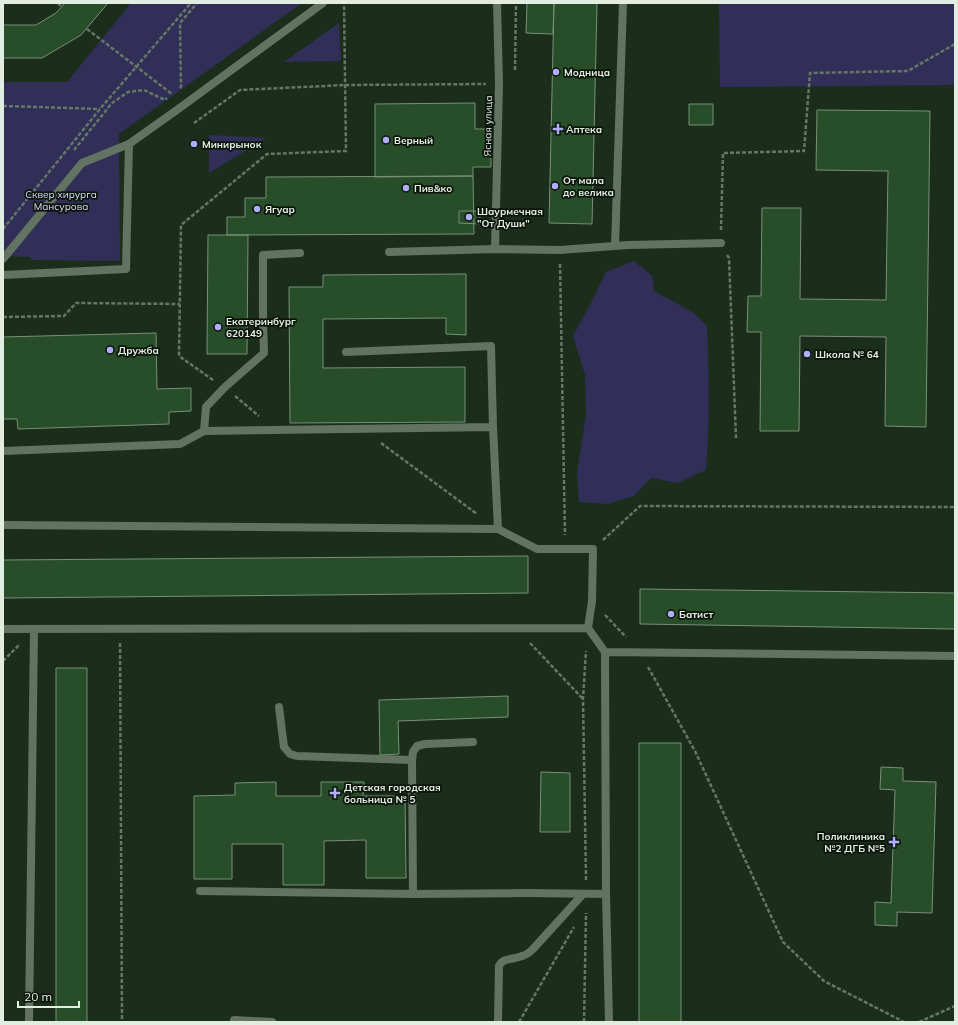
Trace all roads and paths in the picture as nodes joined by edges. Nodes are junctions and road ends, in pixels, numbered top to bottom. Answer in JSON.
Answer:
{"nodes":[{"id":1,"x":58,"y":3,"type":"edge"},
{"id":2,"x":191,"y":3,"type":"edge"},
{"id":3,"x":197,"y":3,"type":"edge"},
{"id":4,"x":323,"y":3,"type":"edge"},
{"id":5,"x":344,"y":3,"type":"edge"},
{"id":6,"x":497,"y":3,"type":"edge"},
{"id":7,"x":516,"y":3,"type":"edge"},
{"id":8,"x":623,"y":3,"type":"edge"},
{"id":9,"x":62,"y":7,"type":"dead end"},
{"id":10,"x":87,"y":29,"type":"dead end"},
{"id":11,"x":955,"y":44,"type":"edge"},
{"id":12,"x":136,"y":67,"type":"junction"},
{"id":13,"x":499,"y":84,"type":"junction"},
{"id":14,"x":345,"y":86,"type":"junction"},
{"id":15,"x":172,"y":94,"type":"junction"},
{"id":16,"x":3,"y":106,"type":"edge"},
{"id":17,"x":100,"y":109,"type":"junction"},
{"id":18,"x":194,"y":123,"type":"dead end"},
{"id":19,"x":129,"y":144,"type":"junction"},
{"id":20,"x":72,"y":152,"type":"dead end"},
{"id":21,"x":3,"y":229,"type":"edge"},
{"id":22,"x":721,"y":243,"type":"junction"},
{"id":23,"x":615,"y":246,"type":"junction"},
{"id":24,"x":495,"y":249,"type":"junction"},
{"id":25,"x":560,"y":250,"type":"junction"},
{"id":26,"x":389,"y":252,"type":"dead end"},
{"id":27,"x":300,"y":253,"type":"dead end"},
{"id":28,"x":3,"y":259,"type":"edge"},
{"id":29,"x":3,"y":275,"type":"edge"},
{"id":30,"x":180,"y":304,"type":"junction"},
{"id":31,"x":3,"y":317,"type":"edge"},
{"id":32,"x":346,"y":352,"type":"dead end"},
{"id":33,"x":225,"y":388,"type":"junction"},
{"id":34,"x":493,"y":427,"type":"junction"},
{"id":35,"x":363,"y":429,"type":"junction"},
{"id":36,"x":276,"y":430,"type":"junction"},
{"id":37,"x":204,"y":431,"type":"junction"},
{"id":38,"x":736,"y":438,"type":"dead end"},
{"id":39,"x":3,"y":451,"type":"edge"},
{"id":40,"x":955,"y":507,"type":"edge"},
{"id":41,"x":3,"y":525,"type":"edge"},
{"id":42,"x":498,"y":529,"type":"junction"},
{"id":43,"x":566,"y":549,"type":"junction"},
{"id":44,"x":593,"y":549,"type":"junction"},
{"id":45,"x":592,"y":601,"type":"junction"},
{"id":46,"x":515,"y":628,"type":"junction"},
{"id":47,"x":588,"y":628,"type":"junction"},
{"id":48,"x":3,"y":629,"type":"edge"},
{"id":49,"x":34,"y":629,"type":"junction"},
{"id":50,"x":120,"y":629,"type":"junction"},
{"id":51,"x":605,"y":652,"type":"junction"},
{"id":52,"x":640,"y":652,"type":"junction"},
{"id":53,"x":955,"y":656,"type":"edge"},
{"id":54,"x":583,"y":699,"type":"junction"},
{"id":55,"x":279,"y":707,"type":"dead end"},
{"id":56,"x":473,"y":742,"type":"dead end"},
{"id":57,"x":412,"y":760,"type":"junction"},
{"id":58,"x":200,"y":891,"type":"dead end"},
{"id":59,"x":413,"y":894,"type":"junction"},
{"id":60,"x":584,"y":894,"type":"junction"},
{"id":61,"x":606,"y":894,"type":"junction"},
{"id":62,"x":582,"y":914,"type":"dead end"},
{"id":63,"x":578,"y":921,"type":"dead end"},
{"id":64,"x":955,"y":1006,"type":"edge"},
{"id":65,"x":234,"y":1020,"type":"dead end"},
{"id":66,"x":29,"y":1022,"type":"edge"},
{"id":67,"x":122,"y":1022,"type":"edge"},
{"id":68,"x":272,"y":1022,"type":"edge"},
{"id":69,"x":498,"y":1022,"type":"edge"},
{"id":70,"x":519,"y":1022,"type":"edge"},
{"id":71,"x":584,"y":1022,"type":"edge"},
{"id":72,"x":609,"y":1022,"type":"edge"},
{"id":73,"x":904,"y":1022,"type":"edge"},
{"id":74,"x":919,"y":1022,"type":"edge"}],
"edges":[{"from":1,"to":9,"type":"path"},
{"from":2,"to":12,"type":"path"},
{"from":3,"to":15,"type":"path"},
{"from":4,"to":19,"type":"street"},
{"from":5,"to":14,"type":"path"},
{"from":6,"to":13,"type":"street","name":"Ясная улица"},
{"from":7,"to":13,"type":"path"},
{"from":8,"to":23,"type":"street"},
{"from":10,"to":12,"type":"path"},
{"from":11,"to":22,"type":"path"},
{"from":12,"to":15,"type":"path"},
{"from":12,"to":17,"type":"path"},
{"from":13,"to":14,"type":"path"},
{"from":13,"to":24,"type":"street","name":"Ясная улица"},
{"from":14,"to":18,"type":"path"},
{"from":14,"to":30,"type":"path"},
{"from":15,"to":20,"type":"path"},
{"from":16,"to":17,"type":"path"},
{"from":17,"to":21,"type":"path"},
{"from":19,"to":28,"type":"street"},
{"from":19,"to":29,"type":"street"},
{"from":22,"to":23,"type":"street"},
{"from":22,"to":38,"type":"path"},
{"from":23,"to":25,"type":"street"},
{"from":24,"to":25,"type":"street"},
{"from":24,"to":26,"type":"street"},
{"from":25,"to":43,"type":"path"},
{"from":27,"to":33,"type":"street"},
{"from":30,"to":31,"type":"path"},
{"from":30,"to":33,"type":"path"},
{"from":32,"to":34,"type":"street"},
{"from":33,"to":36,"type":"path"},
{"from":33,"to":37,"type":"street"},
{"from":34,"to":35,"type":"street"},
{"from":34,"to":42,"type":"street"},
{"from":35,"to":36,"type":"street"},
{"from":35,"to":42,"type":"path"},
{"from":36,"to":37,"type":"street"},
{"from":37,"to":39,"type":"street"},
{"from":40,"to":44,"type":"path"},
{"from":41,"to":42,"type":"street"},
{"from":42,"to":43,"type":"street"},
{"from":43,"to":44,"type":"street"},
{"from":44,"to":45,"type":"street"},
{"from":45,"to":47,"type":"street"},
{"from":45,"to":52,"type":"path"},
{"from":46,"to":47,"type":"street"},
{"from":46,"to":50,"type":"street"},
{"from":46,"to":54,"type":"path"},
{"from":47,"to":51,"type":"street"},
{"from":47,"to":54,"type":"path"},
{"from":48,"to":49,"type":"street"},
{"from":49,"to":50,"type":"street"},
{"from":49,"to":66,"type":"street"},
{"from":50,"to":67,"type":"path"},
{"from":51,"to":52,"type":"street"},
{"from":51,"to":61,"type":"street"},
{"from":52,"to":53,"type":"street"},
{"from":52,"to":73,"type":"path"},
{"from":54,"to":60,"type":"path"},
{"from":55,"to":57,"type":"street"},
{"from":56,"to":57,"type":"street"},
{"from":57,"to":59,"type":"street"},
{"from":58,"to":59,"type":"street"},
{"from":59,"to":60,"type":"street"},
{"from":60,"to":61,"type":"street"},
{"from":60,"to":69,"type":"street"},
{"from":61,"to":72,"type":"street"},
{"from":62,"to":71,"type":"path"},
{"from":63,"to":70,"type":"path"},
{"from":64,"to":74,"type":"path"},
{"from":65,"to":68,"type":"street"}]}
